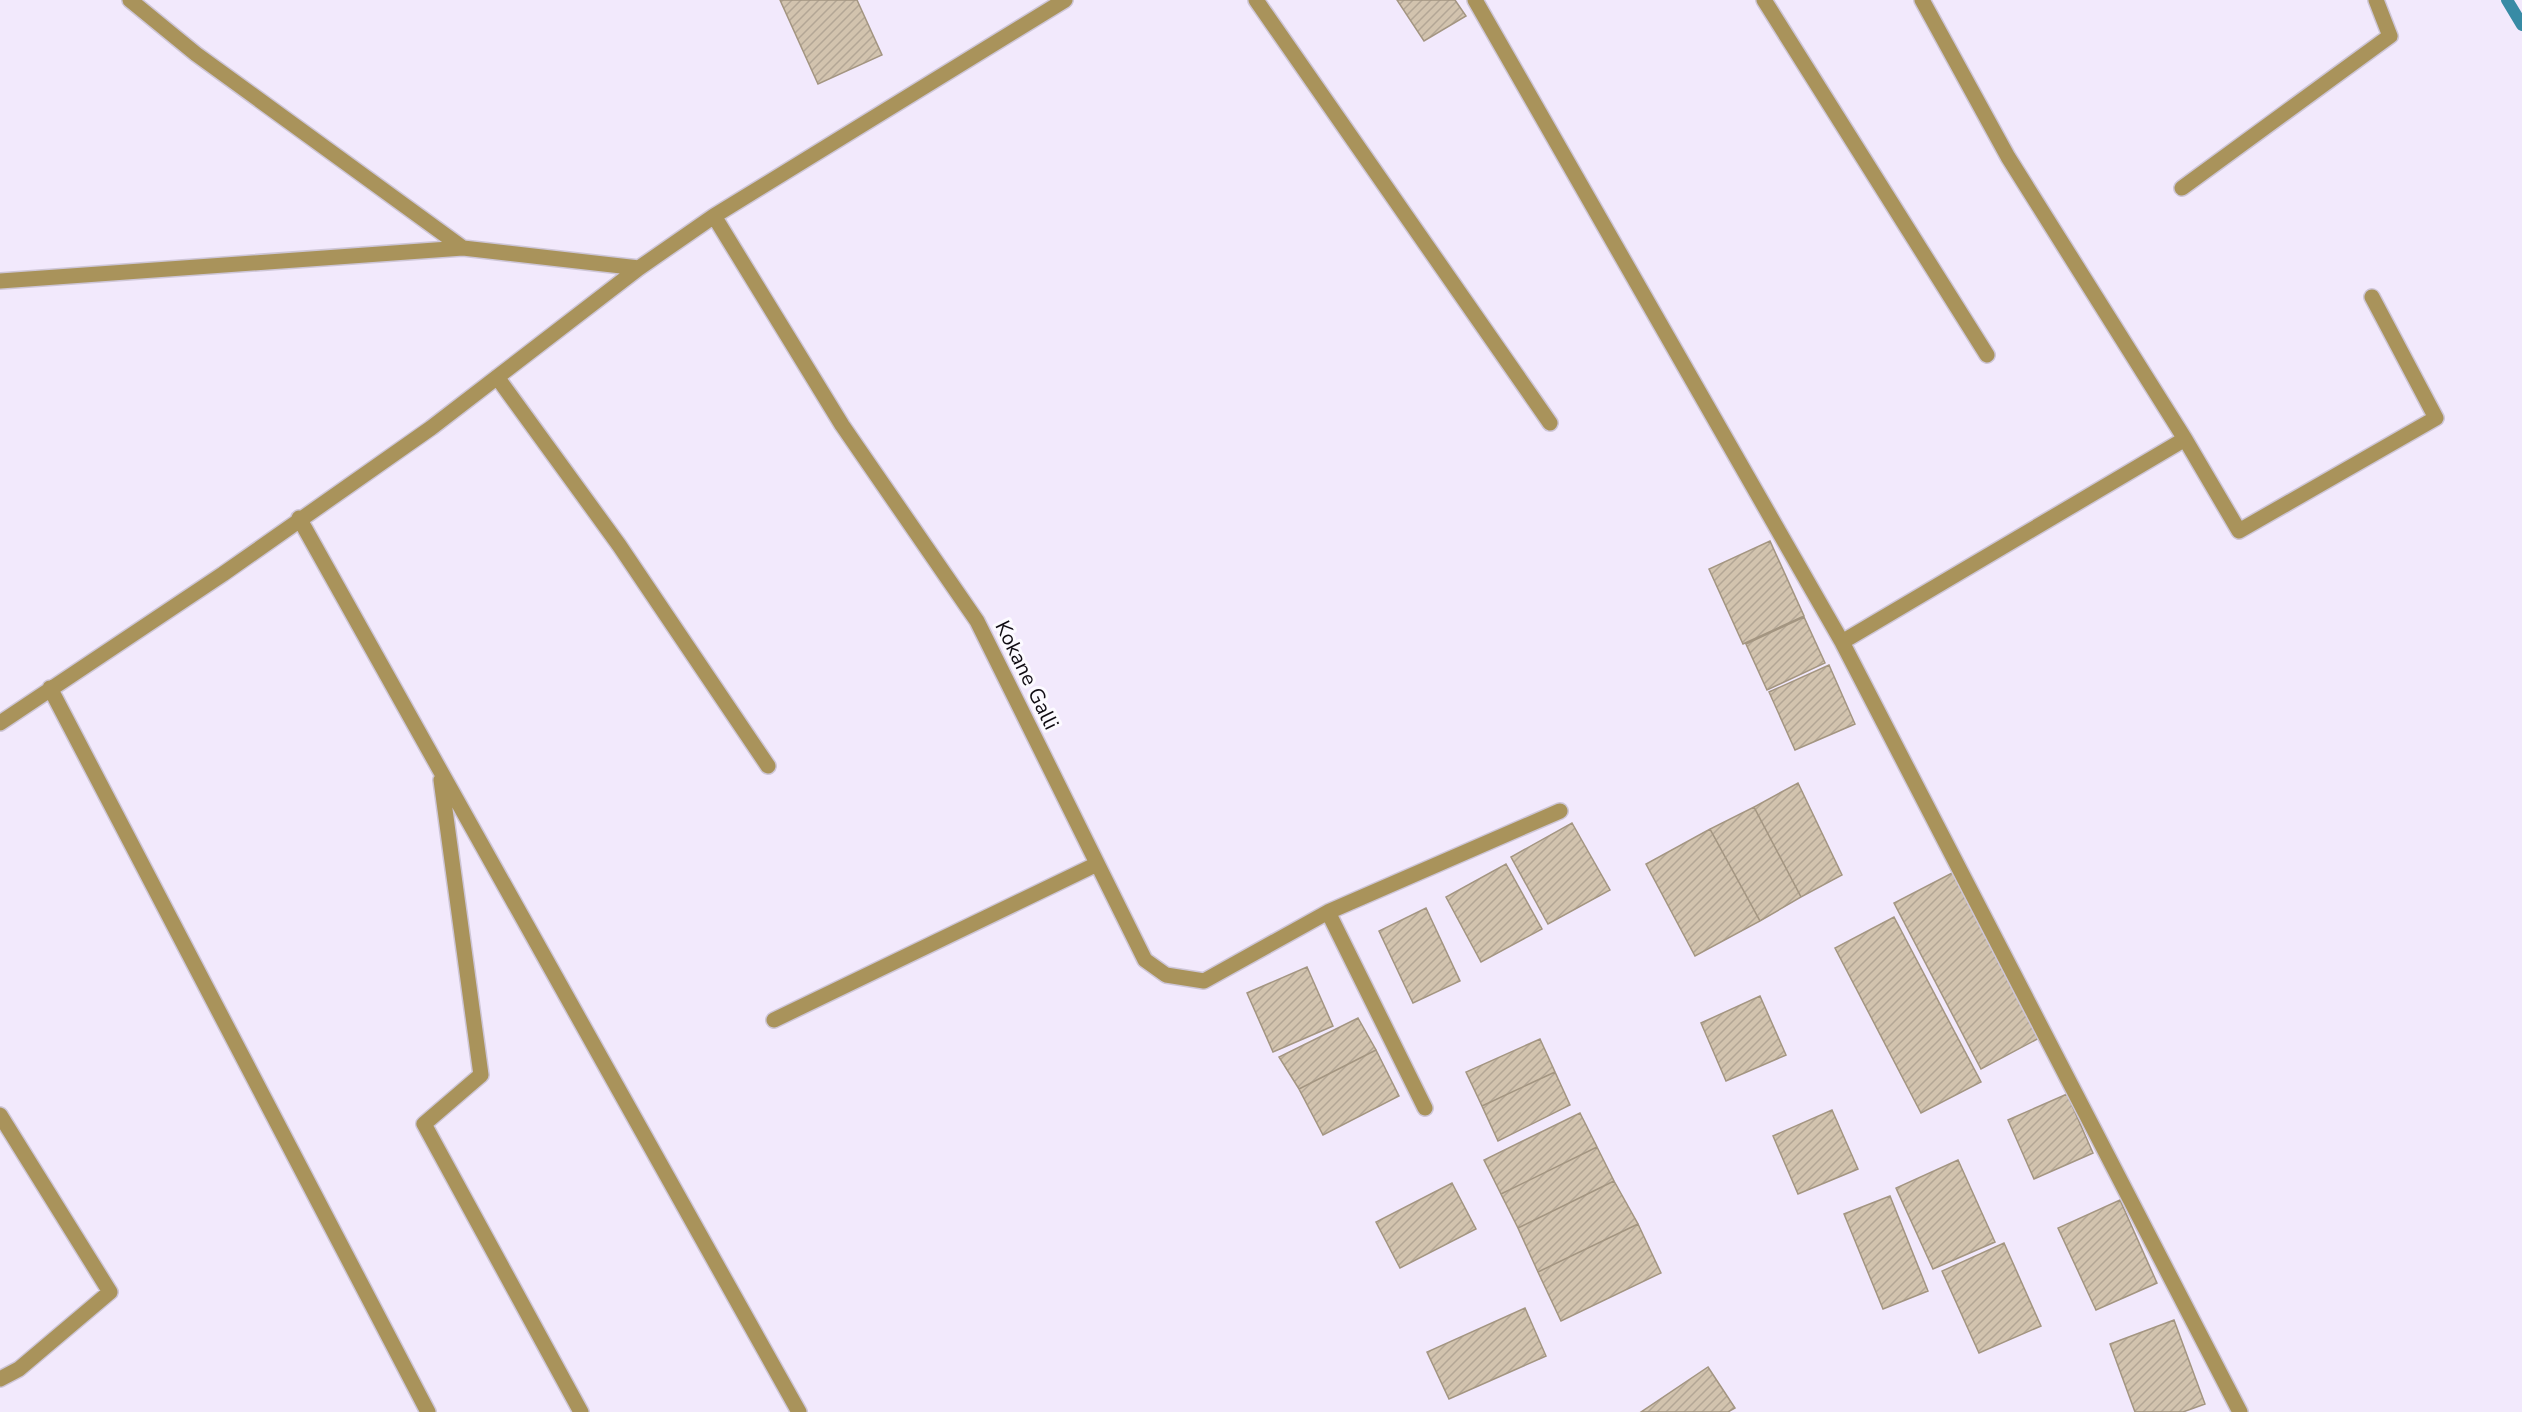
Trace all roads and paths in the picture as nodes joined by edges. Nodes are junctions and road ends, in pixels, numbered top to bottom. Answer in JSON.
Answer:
{"nodes":[{"id":1,"x":130,"y":0,"type":"edge"},
{"id":2,"x":1065,"y":0,"type":"edge"},
{"id":3,"x":1256,"y":0,"type":"edge"},
{"id":4,"x":1475,"y":0,"type":"edge"},
{"id":5,"x":1764,"y":0,"type":"edge"},
{"id":6,"x":1922,"y":0,"type":"edge"},
{"id":7,"x":2376,"y":0,"type":"edge"},
{"id":8,"x":2182,"y":188,"type":"dead end"},
{"id":9,"x":714,"y":216,"type":"junction"},
{"id":10,"x":463,"y":248,"type":"junction"},
{"id":11,"x":639,"y":268,"type":"junction"},
{"id":12,"x":0,"y":281,"type":"edge"},
{"id":13,"x":2372,"y":297,"type":"dead end"},
{"id":14,"x":1987,"y":355,"type":"dead end"},
{"id":15,"x":497,"y":377,"type":"junction"},
{"id":16,"x":1550,"y":423,"type":"dead end"},
{"id":17,"x":2186,"y":439,"type":"junction"},
{"id":18,"x":299,"y":518,"type":"junction"},
{"id":19,"x":1842,"y":642,"type":"junction"},
{"id":20,"x":50,"y":688,"type":"junction"},
{"id":21,"x":0,"y":723,"type":"edge"},
{"id":22,"x":768,"y":766,"type":"dead end"},
{"id":23,"x":440,"y":771,"type":"junction"},
{"id":24,"x":1560,"y":811,"type":"dead end"},
{"id":25,"x":1097,"y":864,"type":"junction"},
{"id":26,"x":1328,"y":912,"type":"junction"},
{"id":27,"x":774,"y":1020,"type":"dead end"},
{"id":28,"x":1425,"y":1108,"type":"dead end"},
{"id":29,"x":0,"y":1115,"type":"edge"},
{"id":30,"x":0,"y":1379,"type":"edge"},
{"id":31,"x":428,"y":1412,"type":"edge"},
{"id":32,"x":581,"y":1412,"type":"edge"},
{"id":33,"x":799,"y":1412,"type":"edge"},
{"id":34,"x":2240,"y":1412,"type":"edge"}],
"edges":[{"from":1,"to":10,"type":"street"},
{"from":2,"to":9,"type":"street"},
{"from":3,"to":16,"type":"street"},
{"from":4,"to":19,"type":"street"},
{"from":5,"to":14,"type":"street"},
{"from":6,"to":17,"type":"street"},
{"from":7,"to":8,"type":"street"},
{"from":9,"to":11,"type":"street"},
{"from":9,"to":25,"type":"street","name":"Kokane Galli"},
{"from":10,"to":11,"type":"street"},
{"from":10,"to":12,"type":"street"},
{"from":11,"to":15,"type":"street"},
{"from":13,"to":17,"type":"street"},
{"from":15,"to":18,"type":"street"},
{"from":15,"to":22,"type":"street"},
{"from":17,"to":19,"type":"street"},
{"from":18,"to":20,"type":"street"},
{"from":18,"to":23,"type":"street"},
{"from":19,"to":34,"type":"street"},
{"from":20,"to":21,"type":"street"},
{"from":20,"to":31,"type":"street"},
{"from":23,"to":32,"type":"street"},
{"from":23,"to":33,"type":"street"},
{"from":24,"to":26,"type":"street"},
{"from":25,"to":26,"type":"street","name":"Kokane Galli"},
{"from":25,"to":27,"type":"street"},
{"from":26,"to":28,"type":"street"},
{"from":29,"to":30,"type":"street"}]}
